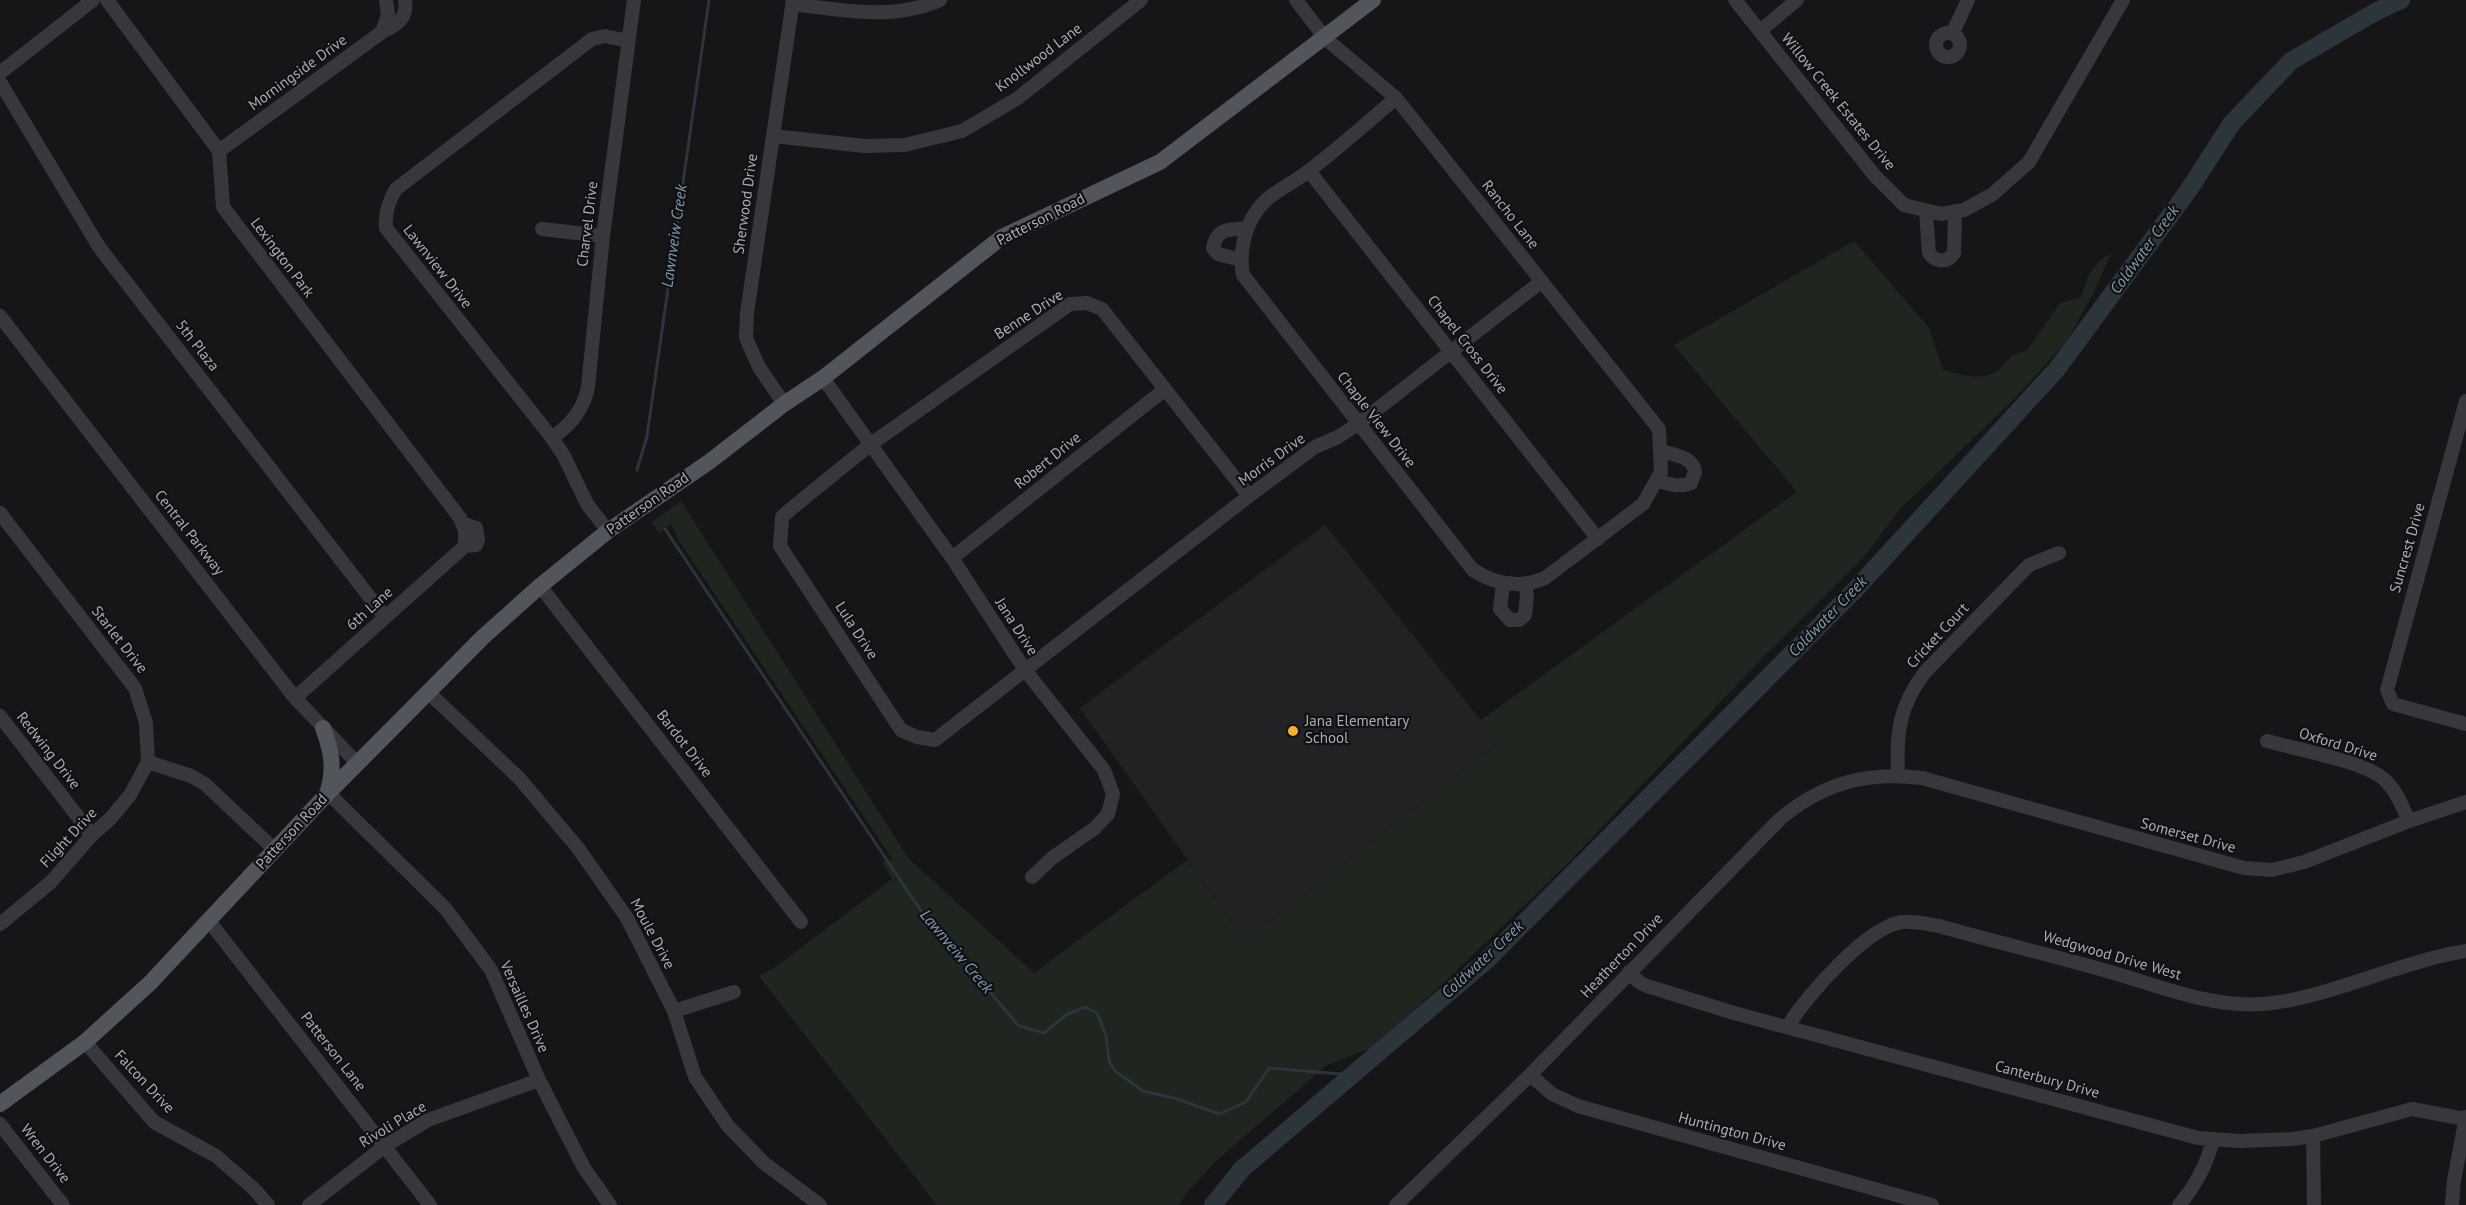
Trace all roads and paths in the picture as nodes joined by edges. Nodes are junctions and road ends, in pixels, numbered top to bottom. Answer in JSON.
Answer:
{"nodes":[{"id":1,"x":93,"y":0,"type":"edge"},
{"id":2,"x":107,"y":0,"type":"edge"},
{"id":3,"x":386,"y":0,"type":"edge"},
{"id":4,"x":405,"y":0,"type":"edge"},
{"id":5,"x":634,"y":0,"type":"edge"},
{"id":6,"x":940,"y":0,"type":"edge"},
{"id":7,"x":1141,"y":0,"type":"edge"},
{"id":8,"x":1296,"y":0,"type":"edge"},
{"id":9,"x":1373,"y":0,"type":"edge"},
{"id":10,"x":1735,"y":0,"type":"edge"},
{"id":11,"x":1797,"y":0,"type":"edge"},
{"id":12,"x":1968,"y":0,"type":"edge"},
{"id":13,"x":2123,"y":0,"type":"edge"},
{"id":14,"x":792,"y":2,"type":"edge"},
{"id":15,"x":1760,"y":31,"type":"junction"},
{"id":16,"x":382,"y":32,"type":"junction"},
{"id":17,"x":1952,"y":34,"type":"dead end"},
{"id":18,"x":1325,"y":38,"type":"junction"},
{"id":19,"x":628,"y":41,"type":"junction"},
{"id":20,"x":0,"y":73,"type":"edge"},
{"id":21,"x":0,"y":82,"type":"edge"},
{"id":22,"x":1396,"y":98,"type":"junction"},
{"id":23,"x":773,"y":136,"type":"junction"},
{"id":24,"x":219,"y":151,"type":"junction"},
{"id":25,"x":1309,"y":171,"type":"junction"},
{"id":26,"x":1926,"y":211,"type":"junction"},
{"id":27,"x":1955,"y":212,"type":"junction"},
{"id":28,"x":542,"y":228,"type":"dead end"},
{"id":29,"x":1247,"y":228,"type":"junction"},
{"id":30,"x":603,"y":237,"type":"junction"},
{"id":31,"x":1241,"y":260,"type":"junction"},
{"id":32,"x":1542,"y":281,"type":"junction"},
{"id":33,"x":0,"y":316,"type":"edge"},
{"id":34,"x":1450,"y":351,"type":"junction"},
{"id":35,"x":823,"y":378,"type":"junction"},
{"id":36,"x":1164,"y":390,"type":"junction"},
{"id":37,"x":2466,"y":401,"type":"edge"},
{"id":38,"x":784,"y":404,"type":"junction"},
{"id":39,"x":1358,"y":424,"type":"junction"},
{"id":40,"x":552,"y":438,"type":"junction"},
{"id":41,"x":871,"y":444,"type":"junction"},
{"id":42,"x":1661,"y":451,"type":"junction"},
{"id":43,"x":1659,"y":476,"type":"junction"},
{"id":44,"x":1249,"y":496,"type":"junction"},
{"id":45,"x":0,"y":513,"type":"edge"},
{"id":46,"x":608,"y":531,"type":"junction"},
{"id":47,"x":1598,"y":539,"type":"junction"},
{"id":48,"x":465,"y":546,"type":"joint"},
{"id":49,"x":2059,"y":553,"type":"dead end"},
{"id":50,"x":952,"y":558,"type":"junction"},
{"id":51,"x":1525,"y":583,"type":"junction"},
{"id":52,"x":1503,"y":584,"type":"junction"},
{"id":53,"x":540,"y":586,"type":"junction"},
{"id":54,"x":385,"y":617,"type":"junction"},
{"id":55,"x":1025,"y":670,"type":"junction"},
{"id":56,"x":428,"y":692,"type":"junction"},
{"id":57,"x":296,"y":698,"type":"junction"},
{"id":58,"x":0,"y":716,"type":"edge"},
{"id":59,"x":2466,"y":724,"type":"edge"},
{"id":60,"x":323,"y":728,"type":"junction"},
{"id":61,"x":2267,"y":741,"type":"dead end"},
{"id":62,"x":148,"y":762,"type":"junction"},
{"id":63,"x":358,"y":764,"type":"junction"},
{"id":64,"x":1898,"y":775,"type":"junction"},
{"id":65,"x":327,"y":794,"type":"junction"},
{"id":66,"x":2466,"y":802,"type":"edge"},
{"id":67,"x":2409,"y":821,"type":"junction"},
{"id":68,"x":92,"y":835,"type":"junction"},
{"id":69,"x":275,"y":850,"type":"junction"},
{"id":70,"x":1032,"y":877,"type":"dead end"},
{"id":71,"x":209,"y":921,"type":"junction"},
{"id":72,"x":801,"y":922,"type":"dead end"},
{"id":73,"x":0,"y":924,"type":"edge"},
{"id":74,"x":2466,"y":951,"type":"edge"},
{"id":75,"x":1629,"y":972,"type":"junction"},
{"id":76,"x":734,"y":992,"type":"dead end"},
{"id":77,"x":674,"y":1011,"type":"junction"},
{"id":78,"x":1788,"y":1026,"type":"junction"},
{"id":79,"x":85,"y":1042,"type":"junction"},
{"id":80,"x":1530,"y":1075,"type":"junction"},
{"id":81,"x":539,"y":1080,"type":"junction"},
{"id":82,"x":0,"y":1104,"type":"edge"},
{"id":83,"x":2466,"y":1118,"type":"edge"},
{"id":84,"x":0,"y":1124,"type":"edge"},
{"id":85,"x":2313,"y":1136,"type":"junction"},
{"id":86,"x":2213,"y":1139,"type":"junction"},
{"id":87,"x":385,"y":1146,"type":"junction"},
{"id":88,"x":63,"y":1205,"type":"edge"},
{"id":89,"x":268,"y":1205,"type":"edge"},
{"id":90,"x":309,"y":1205,"type":"edge"},
{"id":91,"x":430,"y":1205,"type":"edge"},
{"id":92,"x":610,"y":1205,"type":"edge"},
{"id":93,"x":820,"y":1205,"type":"edge"},
{"id":94,"x":1397,"y":1205,"type":"edge"},
{"id":95,"x":1932,"y":1205,"type":"edge"},
{"id":96,"x":2179,"y":1205,"type":"edge"},
{"id":97,"x":2314,"y":1205,"type":"edge"},
{"id":98,"x":2452,"y":1205,"type":"edge"}],
"edges":[{"from":1,"to":20,"type":"street"},
{"from":2,"to":24,"type":"street"},
{"from":3,"to":16,"type":"street"},
{"from":4,"to":16,"type":"street","name":"Morningside Drive"},
{"from":5,"to":19,"type":"street","name":"Charvel Drive"},
{"from":6,"to":14,"type":"street"},
{"from":7,"to":23,"type":"street","name":"Knollwood Lane"},
{"from":8,"to":18,"type":"street","name":"Rancho Lane"},
{"from":9,"to":18,"type":"main road","name":"Patterson Road"},
{"from":10,"to":15,"type":"street","name":"Willow Creek Estates Drive"},
{"from":11,"to":15,"type":"street"},
{"from":12,"to":17,"type":"street"},
{"from":13,"to":27,"type":"street","name":"Willow Creek Estates Drive"},
{"from":14,"to":23,"type":"street","name":"Sherwood Drive"},
{"from":15,"to":26,"type":"street","name":"Willow Creek Estates Drive"},
{"from":16,"to":24,"type":"street","name":"Morningside Drive"},
{"from":18,"to":22,"type":"street","name":"Rancho Lane"},
{"from":18,"to":35,"type":"main road","name":"Patterson Road"},
{"from":19,"to":30,"type":"street","name":"Charvel Drive"},
{"from":19,"to":40,"type":"street","name":"Lawnview Drive"},
{"from":21,"to":54,"type":"street","name":"5th Plaza"},
{"from":22,"to":25,"type":"street"},
{"from":22,"to":32,"type":"street","name":"Rancho Lane"},
{"from":23,"to":38,"type":"street","name":"Sherwood Drive"},
{"from":24,"to":48,"type":"street","name":"Lexington Park"},
{"from":25,"to":29,"type":"street"},
{"from":25,"to":34,"type":"street","name":"Chapel Cross Drive"},
{"from":26,"to":27,"type":"street","name":"Willow Creek Estates Drive"},
{"from":26,"to":27,"type":"street"},
{"from":28,"to":30,"type":"street"},
{"from":29,"to":31,"type":"street"},
{"from":29,"to":31,"type":"street"},
{"from":30,"to":40,"type":"street","name":"Charvel Drive"},
{"from":31,"to":39,"type":"street","name":"Chaple View Drive"},
{"from":32,"to":34,"type":"street","name":"Morris Drive"},
{"from":32,"to":42,"type":"street","name":"Rancho Lane"},
{"from":33,"to":57,"type":"street","name":"Central Parkway"},
{"from":34,"to":39,"type":"street","name":"Morris Drive"},
{"from":34,"to":47,"type":"street","name":"Chapel Cross Drive"},
{"from":35,"to":38,"type":"main road","name":"Patterson Road"},
{"from":35,"to":41,"type":"street","name":"Jana Drive"},
{"from":36,"to":41,"type":"street","name":"Benne Drive"},
{"from":36,"to":44,"type":"street","name":"Benne Drive"},
{"from":36,"to":50,"type":"street","name":"Robert Drive"},
{"from":37,"to":59,"type":"street","name":"Suncrest Drive"},
{"from":38,"to":46,"type":"main road","name":"Patterson Road"},
{"from":39,"to":44,"type":"street","name":"Morris Drive"},
{"from":39,"to":52,"type":"street","name":"Chaple View Drive"},
{"from":40,"to":46,"type":"street","name":"Lawnview Drive"},
{"from":41,"to":50,"type":"street","name":"Jana Drive"},
{"from":41,"to":55,"type":"street","name":"Lula Drive"},
{"from":42,"to":43,"type":"street","name":"Rancho Lane"},
{"from":42,"to":43,"type":"street"},
{"from":43,"to":47,"type":"street","name":"Chaple View Drive"},
{"from":44,"to":55,"type":"street","name":"Morris Drive"},
{"from":45,"to":62,"type":"street","name":"Starlet Drive"},
{"from":46,"to":53,"type":"main road","name":"Patterson Road"},
{"from":47,"to":51,"type":"street","name":"Chaple View Drive"},
{"from":48,"to":54,"type":"street","name":"6th Lane"},
{"from":49,"to":64,"type":"street","name":"Cricket Court"},
{"from":50,"to":55,"type":"street","name":"Jana Drive"},
{"from":51,"to":52,"type":"street","name":"Chaple View Drive"},
{"from":51,"to":52,"type":"street"},
{"from":53,"to":56,"type":"main road","name":"Patterson Road"},
{"from":53,"to":72,"type":"street","name":"Bardot Drive"},
{"from":54,"to":57,"type":"street","name":"6th Lane"},
{"from":55,"to":70,"type":"street","name":"Jana Drive"},
{"from":56,"to":63,"type":"main road","name":"Patterson Road"},
{"from":56,"to":77,"type":"street","name":"Moule Drive"},
{"from":57,"to":60,"type":"street","name":"Central Parkway"},
{"from":58,"to":68,"type":"street","name":"Redwing Drive"},
{"from":60,"to":63,"type":"street","name":"Central Parkway"},
{"from":60,"to":65,"type":"main road"},
{"from":61,"to":67,"type":"street","name":"Oxford Drive"},
{"from":62,"to":68,"type":"street","name":"Flight Drive"},
{"from":62,"to":69,"type":"street"},
{"from":63,"to":65,"type":"main road","name":"Patterson Road"},
{"from":64,"to":67,"type":"street","name":"Somerset Drive"},
{"from":64,"to":75,"type":"street","name":"Heatherton Drive"},
{"from":65,"to":69,"type":"main road","name":"Patterson Road"},
{"from":65,"to":81,"type":"street","name":"Versailles Drive"},
{"from":66,"to":67,"type":"street","name":"Somerset Drive"},
{"from":68,"to":73,"type":"street","name":"Flight Drive"},
{"from":69,"to":71,"type":"main road","name":"Patterson Road"},
{"from":71,"to":79,"type":"main road","name":"Patterson Road"},
{"from":71,"to":87,"type":"street","name":"Patterson Lane"},
{"from":74,"to":78,"type":"street","name":"Wedgwood Drive West"},
{"from":75,"to":78,"type":"street","name":"Canterbury Drive"},
{"from":75,"to":80,"type":"street","name":"Heatherton Drive"},
{"from":76,"to":77,"type":"street"},
{"from":77,"to":93,"type":"street","name":"Moule Drive"},
{"from":78,"to":86,"type":"street","name":"Canterbury Drive"},
{"from":79,"to":82,"type":"main road","name":"Patterson Road"},
{"from":79,"to":89,"type":"street","name":"Falcon Drive"},
{"from":80,"to":94,"type":"street","name":"Heatherton Drive"},
{"from":80,"to":95,"type":"street","name":"Huntington Drive"},
{"from":81,"to":87,"type":"street","name":"Rivoli Place"},
{"from":81,"to":92,"type":"street","name":"Versailles Drive"},
{"from":83,"to":85,"type":"street","name":"Canterbury Drive"},
{"from":83,"to":98,"type":"street"},
{"from":84,"to":88,"type":"street","name":"Wren Drive"},
{"from":85,"to":86,"type":"street","name":"Canterbury Drive"},
{"from":85,"to":97,"type":"street"},
{"from":86,"to":96,"type":"street"},
{"from":87,"to":90,"type":"street","name":"Rivoli Place"},
{"from":87,"to":91,"type":"street","name":"Patterson Lane"}]}
